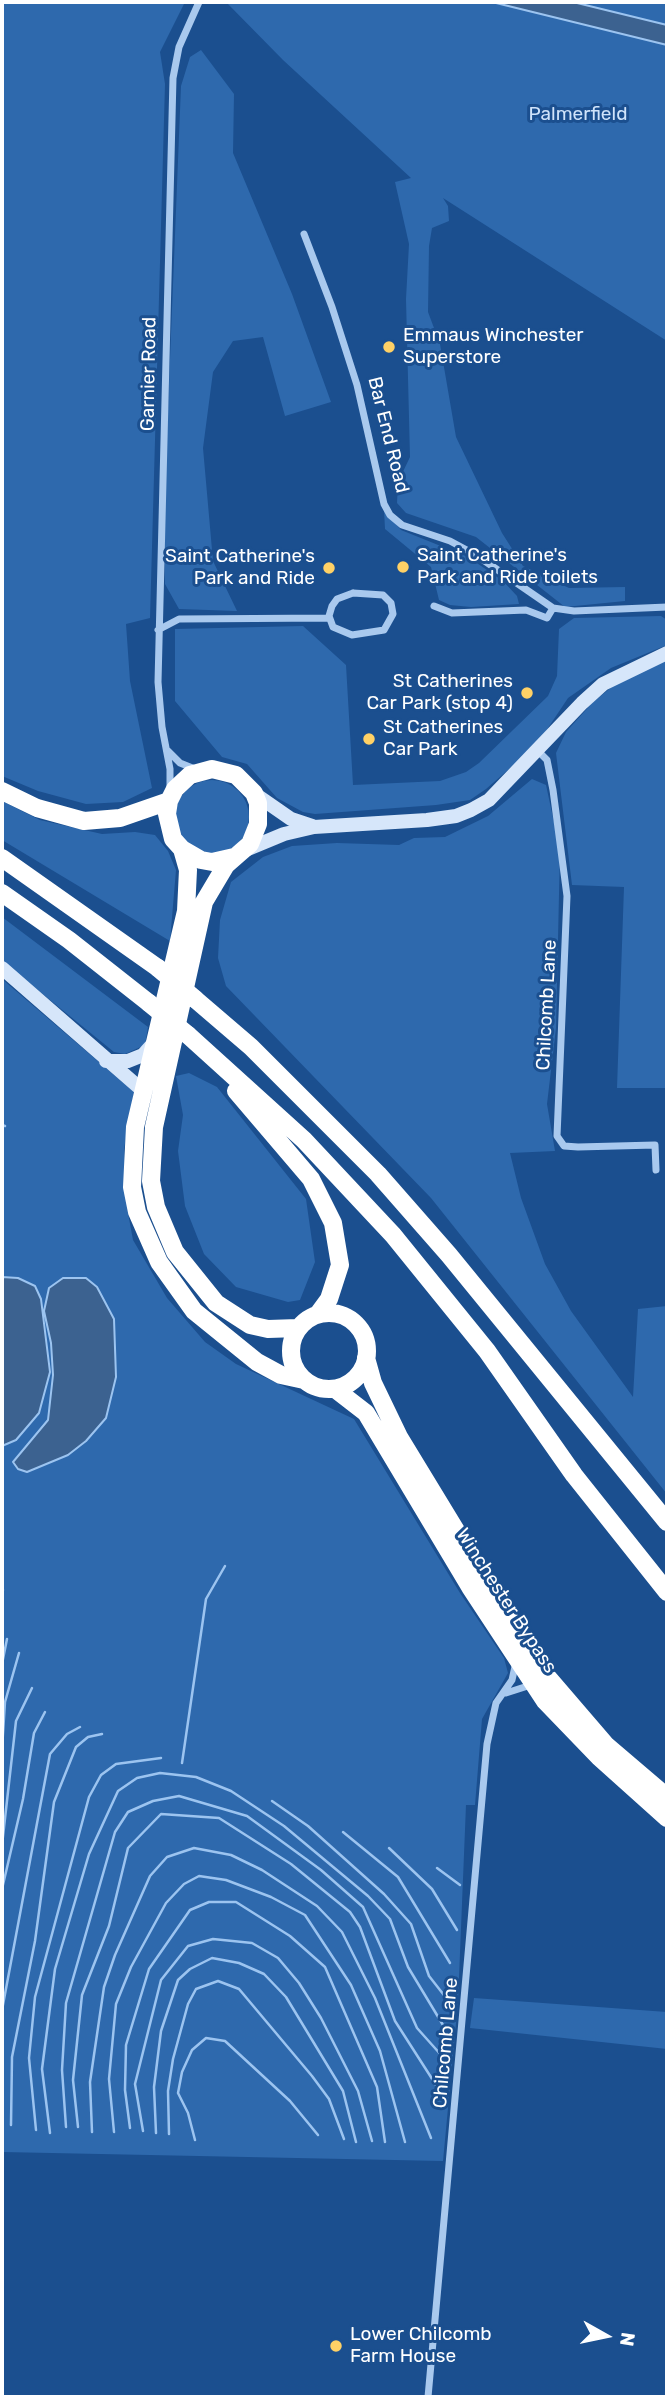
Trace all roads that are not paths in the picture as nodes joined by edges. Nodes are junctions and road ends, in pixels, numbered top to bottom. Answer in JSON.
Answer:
{"nodes":[{"id":1,"x":198,"y":2,"type":"edge"},
{"id":2,"x":304,"y":234,"type":"dead end"},
{"id":3,"x":434,"y":606,"type":"dead end"},
{"id":4,"x":667,"y":607,"type":"edge"},
{"id":5,"x":552,"y":608,"type":"junction"},
{"id":6,"x":329,"y":618,"type":"junction"},
{"id":7,"x":158,"y":631,"type":"junction"},
{"id":8,"x":667,"y":653,"type":"edge"},
{"id":9,"x":168,"y":750,"type":"junction"},
{"id":10,"x":538,"y":751,"type":"junction"},
{"id":11,"x":200,"y":771,"type":"junction"},
{"id":12,"x":2,"y":791,"type":"edge"},
{"id":13,"x":254,"y":793,"type":"junction"},
{"id":14,"x":169,"y":799,"type":"junction"},
{"id":15,"x":314,"y":827,"type":"junction"},
{"id":16,"x":182,"y":849,"type":"junction"},
{"id":17,"x":238,"y":854,"type":"junction"},
{"id":18,"x":2,"y":858,"type":"edge"},
{"id":19,"x":2,"y":893,"type":"edge"},
{"id":20,"x":2,"y":968,"type":"edge"},
{"id":21,"x":188,"y":1035,"type":"junction"},
{"id":22,"x":152,"y":1045,"type":"junction"},
{"id":23,"x":106,"y":1061,"type":"junction"},
{"id":24,"x":142,"y":1090,"type":"junction"},
{"id":25,"x":656,"y":1170,"type":"dead end"},
{"id":26,"x":318,"y":1314,"type":"junction"},
{"id":27,"x":298,"y":1328,"type":"junction"},
{"id":28,"x":366,"y":1358,"type":"junction"},
{"id":29,"x":304,"y":1380,"type":"junction"},
{"id":30,"x":335,"y":1389,"type":"junction"},
{"id":31,"x":667,"y":1522,"type":"edge"},
{"id":32,"x":667,"y":1592,"type":"edge"},
{"id":33,"x":517,"y":1659,"type":"junction"},
{"id":34,"x":535,"y":1686,"type":"junction"},
{"id":35,"x":502,"y":1694,"type":"junction"},
{"id":36,"x":667,"y":1797,"type":"edge"},
{"id":37,"x":667,"y":1818,"type":"edge"},
{"id":38,"x":428,"y":2397,"type":"edge"}],
"edges":[{"from":1,"to":7,"type":"street","name":"Garnier Road"},
{"from":2,"to":5,"type":"street","name":"Bar End Road"},
{"from":3,"to":5,"type":"street"},
{"from":4,"to":5,"type":"street"},
{"from":6,"to":6,"type":"street"},
{"from":6,"to":7,"type":"street"},
{"from":7,"to":9,"type":"street","name":"Garnier Road"},
{"from":8,"to":10,"type":"main road"},
{"from":9,"to":11,"type":"street"},
{"from":9,"to":14,"type":"street","name":"Garnier Road"},
{"from":10,"to":15,"type":"main road"},
{"from":10,"to":25,"type":"street","name":"Chilcomb Lane"},
{"from":11,"to":13,"type":"highway"},
{"from":11,"to":14,"type":"highway"},
{"from":12,"to":14,"type":"highway"},
{"from":13,"to":15,"type":"main road"},
{"from":13,"to":17,"type":"highway"},
{"from":14,"to":16,"type":"highway"},
{"from":15,"to":17,"type":"main road"},
{"from":16,"to":17,"type":"highway"},
{"from":16,"to":22,"type":"highway"},
{"from":17,"to":27,"type":"highway"},
{"from":18,"to":31,"type":"highway","bridge":true},
{"from":19,"to":21,"type":"highway","bridge":true},
{"from":20,"to":23,"type":"main road"},
{"from":21,"to":26,"type":"highway"},
{"from":21,"to":32,"type":"highway"},
{"from":22,"to":23,"type":"main road"},
{"from":22,"to":24,"type":"highway"},
{"from":23,"to":24,"type":"main road"},
{"from":24,"to":29,"type":"highway"},
{"from":26,"to":27,"type":"highway"},
{"from":26,"to":28,"type":"highway"},
{"from":27,"to":29,"type":"highway"},
{"from":28,"to":30,"type":"highway"},
{"from":28,"to":36,"type":"highway","name":"Winchester Bypass"},
{"from":29,"to":30,"type":"highway"},
{"from":30,"to":33,"type":"highway","name":"Winchester Bypass"},
{"from":33,"to":34,"type":"highway","name":"Winchester Bypass"},
{"from":33,"to":35,"type":"street","name":"Chilcomb Lane"},
{"from":34,"to":35,"type":"street"},
{"from":34,"to":37,"type":"highway","name":"Winchester Bypass"},
{"from":35,"to":38,"type":"street","name":"Chilcomb Lane"}]}
